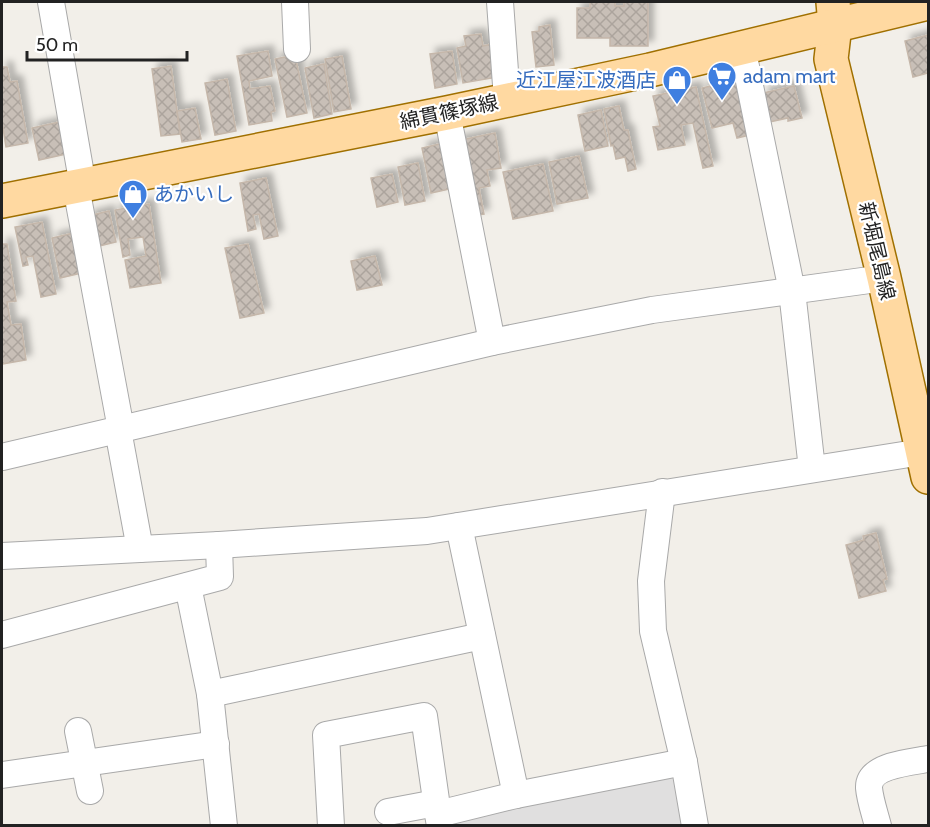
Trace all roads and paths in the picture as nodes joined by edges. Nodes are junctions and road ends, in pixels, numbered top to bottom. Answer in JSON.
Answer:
{"nodes":[{"id":1,"x":51,"y":2,"type":"edge"},
{"id":2,"x":295,"y":2,"type":"edge"},
{"id":3,"x":500,"y":2,"type":"edge"},
{"id":4,"x":928,"y":3,"type":"edge"},
{"id":5,"x":834,"y":13,"type":"edge"},
{"id":6,"x":742,"y":47,"type":"junction"},
{"id":7,"x":297,"y":49,"type":"dead end"},
{"id":8,"x":507,"y":99,"type":"junction"},
{"id":9,"x":447,"y":113,"type":"junction"},
{"id":10,"x":80,"y":186,"type":"junction"},
{"id":11,"x":2,"y":201,"type":"edge"},
{"id":12,"x":884,"y":278,"type":"junction"},
{"id":13,"x":792,"y":291,"type":"junction"},
{"id":14,"x":492,"y":342,"type":"junction"},
{"id":15,"x":119,"y":430,"type":"junction"},
{"id":16,"x":2,"y":457,"type":"edge"},
{"id":17,"x":926,"y":460,"type":"edge"},
{"id":18,"x":812,"y":469,"type":"junction"},
{"id":19,"x":662,"y":492,"type":"junction"},
{"id":20,"x":459,"y":526,"type":"junction"},
{"id":21,"x":219,"y":545,"type":"junction"},
{"id":22,"x":140,"y":549,"type":"junction"},
{"id":23,"x":2,"y":556,"type":"edge"},
{"id":24,"x":188,"y":586,"type":"junction"},
{"id":25,"x":2,"y":635,"type":"edge"},
{"id":26,"x":482,"y":636,"type":"junction"},
{"id":27,"x":210,"y":694,"type":"junction"},
{"id":28,"x":78,"y":730,"type":"dead end"},
{"id":29,"x":216,"y":744,"type":"junction"},
{"id":30,"x":928,"y":759,"type":"edge"},
{"id":31,"x":684,"y":762,"type":"junction"},
{"id":32,"x":85,"y":763,"type":"junction"},
{"id":33,"x":2,"y":775,"type":"edge"},
{"id":34,"x":90,"y":791,"type":"dead end"},
{"id":35,"x":516,"y":795,"type":"junction"},
{"id":36,"x":388,"y":812,"type":"dead end"},
{"id":37,"x":438,"y":814,"type":"edge"},
{"id":38,"x":224,"y":825,"type":"edge"},
{"id":39,"x":331,"y":825,"type":"edge"},
{"id":40,"x":695,"y":825,"type":"edge"},
{"id":41,"x":878,"y":825,"type":"edge"}],
"edges":[{"from":1,"to":10,"type":"street"},
{"from":2,"to":7,"type":"street"},
{"from":3,"to":8,"type":"street"},
{"from":4,"to":5,"type":"main road","name":"綿貫篠塚線"},
{"from":5,"to":6,"type":"main road","name":"綿貫篠塚線"},
{"from":5,"to":12,"type":"main road","name":"新堀尾島線"},
{"from":6,"to":8,"type":"main road","name":"綿貫篠塚線"},
{"from":6,"to":13,"type":"street"},
{"from":8,"to":9,"type":"main road","name":"綿貫篠塚線"},
{"from":9,"to":10,"type":"main road","name":"綿貫篠塚線"},
{"from":9,"to":14,"type":"street"},
{"from":10,"to":11,"type":"main road","name":"綿貫篠塚線"},
{"from":10,"to":15,"type":"street"},
{"from":12,"to":13,"type":"street"},
{"from":12,"to":17,"type":"main road","name":"新堀尾島線"},
{"from":13,"to":14,"type":"street"},
{"from":13,"to":18,"type":"street"},
{"from":14,"to":15,"type":"street"},
{"from":15,"to":16,"type":"street"},
{"from":15,"to":22,"type":"street"},
{"from":17,"to":18,"type":"street"},
{"from":18,"to":19,"type":"street"},
{"from":19,"to":20,"type":"street"},
{"from":19,"to":31,"type":"street"},
{"from":20,"to":21,"type":"street"},
{"from":20,"to":26,"type":"street"},
{"from":21,"to":22,"type":"street"},
{"from":21,"to":24,"type":"street"},
{"from":22,"to":23,"type":"street"},
{"from":24,"to":25,"type":"street"},
{"from":24,"to":27,"type":"street"},
{"from":26,"to":27,"type":"street"},
{"from":26,"to":35,"type":"street"},
{"from":27,"to":29,"type":"street"},
{"from":28,"to":32,"type":"street"},
{"from":29,"to":32,"type":"street"},
{"from":29,"to":38,"type":"street"},
{"from":30,"to":41,"type":"street"},
{"from":31,"to":35,"type":"street"},
{"from":31,"to":40,"type":"street"},
{"from":32,"to":33,"type":"street"},
{"from":32,"to":34,"type":"street"},
{"from":35,"to":37,"type":"street"},
{"from":36,"to":37,"type":"street"},
{"from":37,"to":39,"type":"street"}]}
